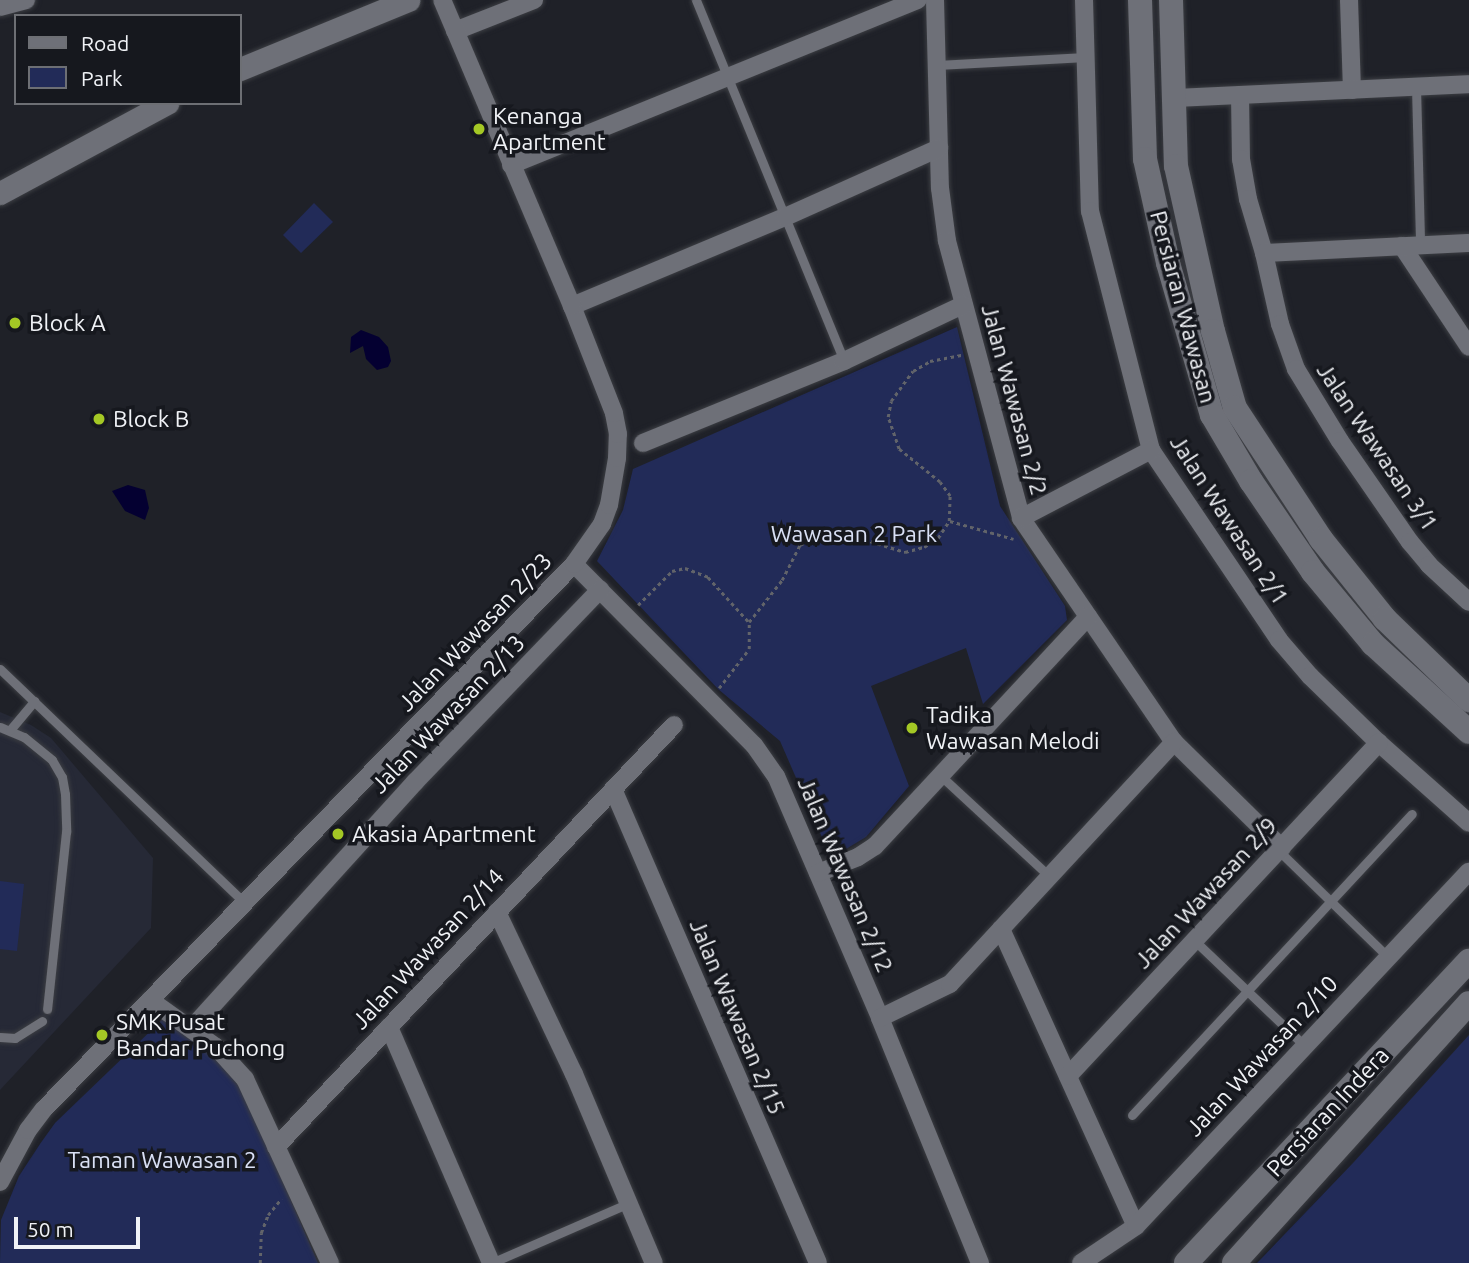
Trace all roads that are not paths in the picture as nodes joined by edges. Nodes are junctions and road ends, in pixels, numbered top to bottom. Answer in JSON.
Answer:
{"nodes":[{"id":1,"x":408,"y":0,"type":"edge"},
{"id":2,"x":442,"y":0,"type":"edge"},
{"id":3,"x":534,"y":0,"type":"edge"},
{"id":4,"x":696,"y":0,"type":"edge"},
{"id":5,"x":918,"y":0,"type":"edge"},
{"id":6,"x":934,"y":0,"type":"edge"},
{"id":7,"x":1084,"y":0,"type":"edge"},
{"id":8,"x":1140,"y":0,"type":"edge"},
{"id":9,"x":1171,"y":0,"type":"edge"},
{"id":10,"x":1349,"y":0,"type":"edge"},
{"id":11,"x":455,"y":31,"type":"junction"},
{"id":12,"x":1142,"y":48,"type":"junction"},
{"id":13,"x":1086,"y":58,"type":"junction"},
{"id":14,"x":937,"y":65,"type":"junction"},
{"id":15,"x":242,"y":68,"type":"edge"},
{"id":16,"x":729,"y":78,"type":"junction"},
{"id":17,"x":1469,"y":84,"type":"edge"},
{"id":18,"x":1416,"y":87,"type":"junction"},
{"id":19,"x":1352,"y":90,"type":"junction"},
{"id":20,"x":1240,"y":94,"type":"junction"},
{"id":21,"x":1174,"y":98,"type":"junction"},
{"id":22,"x":163,"y":105,"type":"edge"},
{"id":23,"x":939,"y":148,"type":"junction"},
{"id":24,"x":1145,"y":159,"type":"junction"},
{"id":25,"x":511,"y":164,"type":"junction"},
{"id":26,"x":0,"y":194,"type":"edge"},
{"id":27,"x":785,"y":217,"type":"junction"},
{"id":28,"x":1469,"y":243,"type":"edge"},
{"id":29,"x":1420,"y":245,"type":"junction"},
{"id":30,"x":1402,"y":246,"type":"junction"},
{"id":31,"x":1264,"y":253,"type":"junction"},
{"id":32,"x":963,"y":305,"type":"junction"},
{"id":33,"x":572,"y":306,"type":"junction"},
{"id":34,"x":1469,"y":347,"type":"edge"},
{"id":35,"x":844,"y":361,"type":"junction"},
{"id":36,"x":643,"y":443,"type":"dead end"},
{"id":37,"x":1151,"y":450,"type":"junction"},
{"id":38,"x":1021,"y":517,"type":"junction"},
{"id":39,"x":574,"y":564,"type":"junction"},
{"id":40,"x":600,"y":590,"type":"junction"},
{"id":41,"x":1469,"y":603,"type":"edge"},
{"id":42,"x":1088,"y":617,"type":"junction"},
{"id":43,"x":0,"y":669,"type":"edge"},
{"id":44,"x":1469,"y":700,"type":"edge"},
{"id":45,"x":34,"y":701,"type":"junction"},
{"id":46,"x":674,"y":725,"type":"dead end"},
{"id":47,"x":0,"y":727,"type":"edge"},
{"id":48,"x":10,"y":730,"type":"junction"},
{"id":49,"x":1469,"y":732,"type":"edge"},
{"id":50,"x":1174,"y":742,"type":"junction"},
{"id":51,"x":1379,"y":743,"type":"junction"},
{"id":52,"x":941,"y":776,"type":"junction"},
{"id":53,"x":613,"y":789,"type":"junction"},
{"id":54,"x":1412,"y":814,"type":"dead end"},
{"id":55,"x":1469,"y":823,"type":"edge"},
{"id":56,"x":1280,"y":849,"type":"junction"},
{"id":57,"x":1469,"y":872,"type":"edge"},
{"id":58,"x":818,"y":873,"type":"junction"},
{"id":59,"x":1050,"y":877,"type":"junction"},
{"id":60,"x":245,"y":903,"type":"junction"},
{"id":61,"x":1332,"y":903,"type":"junction"},
{"id":62,"x":497,"y":912,"type":"junction"},
{"id":63,"x":1001,"y":929,"type":"junction"},
{"id":64,"x":1195,"y":941,"type":"junction"},
{"id":65,"x":1388,"y":957,"type":"junction"},
{"id":66,"x":1469,"y":961,"type":"edge"},
{"id":67,"x":1248,"y":992,"type":"junction"},
{"id":68,"x":150,"y":1000,"type":"junction"},
{"id":69,"x":1469,"y":1003,"type":"edge"},
{"id":70,"x":47,"y":1009,"type":"dead end"},
{"id":71,"x":880,"y":1018,"type":"junction"},
{"id":72,"x":42,"y":1021,"type":"dead end"},
{"id":73,"x":389,"y":1027,"type":"junction"},
{"id":74,"x":192,"y":1028,"type":"junction"},
{"id":75,"x":0,"y":1037,"type":"edge"},
{"id":76,"x":1305,"y":1046,"type":"junction"},
{"id":77,"x":1068,"y":1076,"type":"junction"},
{"id":78,"x":1132,"y":1115,"type":"dead end"},
{"id":79,"x":276,"y":1147,"type":"junction"},
{"id":80,"x":0,"y":1182,"type":"edge"},
{"id":81,"x":629,"y":1203,"type":"junction"},
{"id":82,"x":1136,"y":1226,"type":"junction"},
{"id":83,"x":330,"y":1263,"type":"edge"},
{"id":84,"x":491,"y":1263,"type":"edge"},
{"id":85,"x":654,"y":1263,"type":"edge"},
{"id":86,"x":818,"y":1263,"type":"edge"},
{"id":87,"x":980,"y":1263,"type":"edge"},
{"id":88,"x":1081,"y":1263,"type":"edge"},
{"id":89,"x":1186,"y":1263,"type":"edge"},
{"id":90,"x":1234,"y":1263,"type":"edge"}],
"edges":[{"from":1,"to":15,"type":"street"},
{"from":2,"to":11,"type":"street","name":"Jalan Wawasan 2/23"},
{"from":3,"to":11,"type":"street"},
{"from":4,"to":16,"type":"lane"},
{"from":5,"to":16,"type":"street"},
{"from":6,"to":14,"type":"street","name":"Jalan Wawasan 2/2"},
{"from":7,"to":13,"type":"street","name":"Jalan Wawasan 2/1"},
{"from":8,"to":12,"type":"main road","name":"Persiaran Wawasan"},
{"from":9,"to":21,"type":"main road","name":"Persiaran Wawasan"},
{"from":10,"to":19,"type":"street"},
{"from":11,"to":25,"type":"street","name":"Jalan Wawasan 2/23"},
{"from":12,"to":21,"type":"main road"},
{"from":12,"to":24,"type":"main road","name":"Persiaran Wawasan"},
{"from":13,"to":14,"type":"lane"},
{"from":13,"to":37,"type":"street","name":"Jalan Wawasan 2/1"},
{"from":14,"to":23,"type":"street","name":"Jalan Wawasan 2/2"},
{"from":16,"to":25,"type":"street"},
{"from":16,"to":27,"type":"lane"},
{"from":17,"to":18,"type":"street"},
{"from":18,"to":19,"type":"street"},
{"from":18,"to":29,"type":"lane"},
{"from":19,"to":20,"type":"street"},
{"from":20,"to":21,"type":"street"},
{"from":20,"to":31,"type":"street","name":"Jalan Wawasan 3/1"},
{"from":21,"to":24,"type":"main road"},
{"from":21,"to":44,"type":"main road","name":"Persiaran Wawasan"},
{"from":22,"to":26,"type":"street"},
{"from":23,"to":27,"type":"street"},
{"from":23,"to":32,"type":"street","name":"Jalan Wawasan 2/2"},
{"from":24,"to":49,"type":"main road","name":"Persiaran Wawasan"},
{"from":25,"to":33,"type":"street","name":"Jalan Wawasan 2/23"},
{"from":27,"to":33,"type":"street"},
{"from":27,"to":35,"type":"lane"},
{"from":28,"to":29,"type":"street"},
{"from":29,"to":30,"type":"street"},
{"from":30,"to":31,"type":"street"},
{"from":30,"to":34,"type":"street"},
{"from":31,"to":41,"type":"street","name":"Jalan Wawasan 3/1"},
{"from":32,"to":35,"type":"street"},
{"from":32,"to":38,"type":"street","name":"Jalan Wawasan 2/2"},
{"from":33,"to":39,"type":"street","name":"Jalan Wawasan 2/23"},
{"from":35,"to":36,"type":"street"},
{"from":37,"to":38,"type":"street"},
{"from":37,"to":51,"type":"street","name":"Jalan Wawasan 2/1"},
{"from":38,"to":42,"type":"street","name":"Jalan Wawasan 2/2"},
{"from":39,"to":40,"type":"street","name":"Jalan Wawasan 2/12"},
{"from":39,"to":60,"type":"street","name":"Jalan Wawasan 2/23"},
{"from":40,"to":58,"type":"street","name":"Jalan Wawasan 2/12"},
{"from":40,"to":74,"type":"street","name":"Jalan Wawasan 2/13"},
{"from":42,"to":50,"type":"street","name":"Jalan Wawasan 2/2"},
{"from":42,"to":52,"type":"street"},
{"from":43,"to":45,"type":"lane"},
{"from":45,"to":48,"type":"lane"},
{"from":45,"to":60,"type":"lane"},
{"from":46,"to":53,"type":"street","name":"Jalan Wawasan 2/14"},
{"from":47,"to":48,"type":"lane"},
{"from":48,"to":70,"type":"lane"},
{"from":50,"to":56,"type":"street","name":"Jalan Wawasan 2/2"},
{"from":50,"to":59,"type":"street"},
{"from":51,"to":55,"type":"street","name":"Jalan Wawasan 2/1"},
{"from":51,"to":56,"type":"street","name":"Jalan Wawasan 2/9"},
{"from":52,"to":58,"type":"street"},
{"from":52,"to":59,"type":"lane"},
{"from":53,"to":62,"type":"street","name":"Jalan Wawasan 2/14"},
{"from":53,"to":86,"type":"street","name":"Jalan Wawasan 2/15"},
{"from":54,"to":61,"type":"lane"},
{"from":56,"to":61,"type":"lane"},
{"from":56,"to":64,"type":"street","name":"Jalan Wawasan 2/9"},
{"from":57,"to":65,"type":"street","name":"Jalan Wawasan 2/10"},
{"from":58,"to":71,"type":"street","name":"Jalan Wawasan 2/12"},
{"from":59,"to":63,"type":"street"},
{"from":60,"to":68,"type":"street","name":"Jalan Wawasan 2/23"},
{"from":61,"to":65,"type":"lane"},
{"from":61,"to":67,"type":"lane"},
{"from":62,"to":73,"type":"street","name":"Jalan Wawasan 2/14"},
{"from":62,"to":81,"type":"street"},
{"from":63,"to":71,"type":"street"},
{"from":63,"to":77,"type":"street"},
{"from":64,"to":67,"type":"lane"},
{"from":64,"to":77,"type":"street","name":"Jalan Wawasan 2/9"},
{"from":65,"to":76,"type":"street","name":"Jalan Wawasan 2/10"},
{"from":66,"to":89,"type":"main road","name":"Persiaran Indera"},
{"from":67,"to":76,"type":"lane"},
{"from":67,"to":78,"type":"lane"},
{"from":68,"to":74,"type":"street"},
{"from":68,"to":80,"type":"street","name":"Jalan Wawasan 2/23"},
{"from":69,"to":90,"type":"main road","name":"Persiaran Indera"},
{"from":71,"to":87,"type":"street","name":"Jalan Wawasan 2/12"},
{"from":72,"to":75,"type":"lane"},
{"from":73,"to":79,"type":"street","name":"Jalan Wawasan 2/14"},
{"from":73,"to":84,"type":"street"},
{"from":74,"to":79,"type":"street"},
{"from":76,"to":82,"type":"street","name":"Jalan Wawasan 2/10"},
{"from":77,"to":82,"type":"street"},
{"from":79,"to":83,"type":"street"},
{"from":81,"to":84,"type":"lane"},
{"from":81,"to":85,"type":"street"},
{"from":82,"to":88,"type":"street","name":"Jalan Wawasan 2/10"}]}
